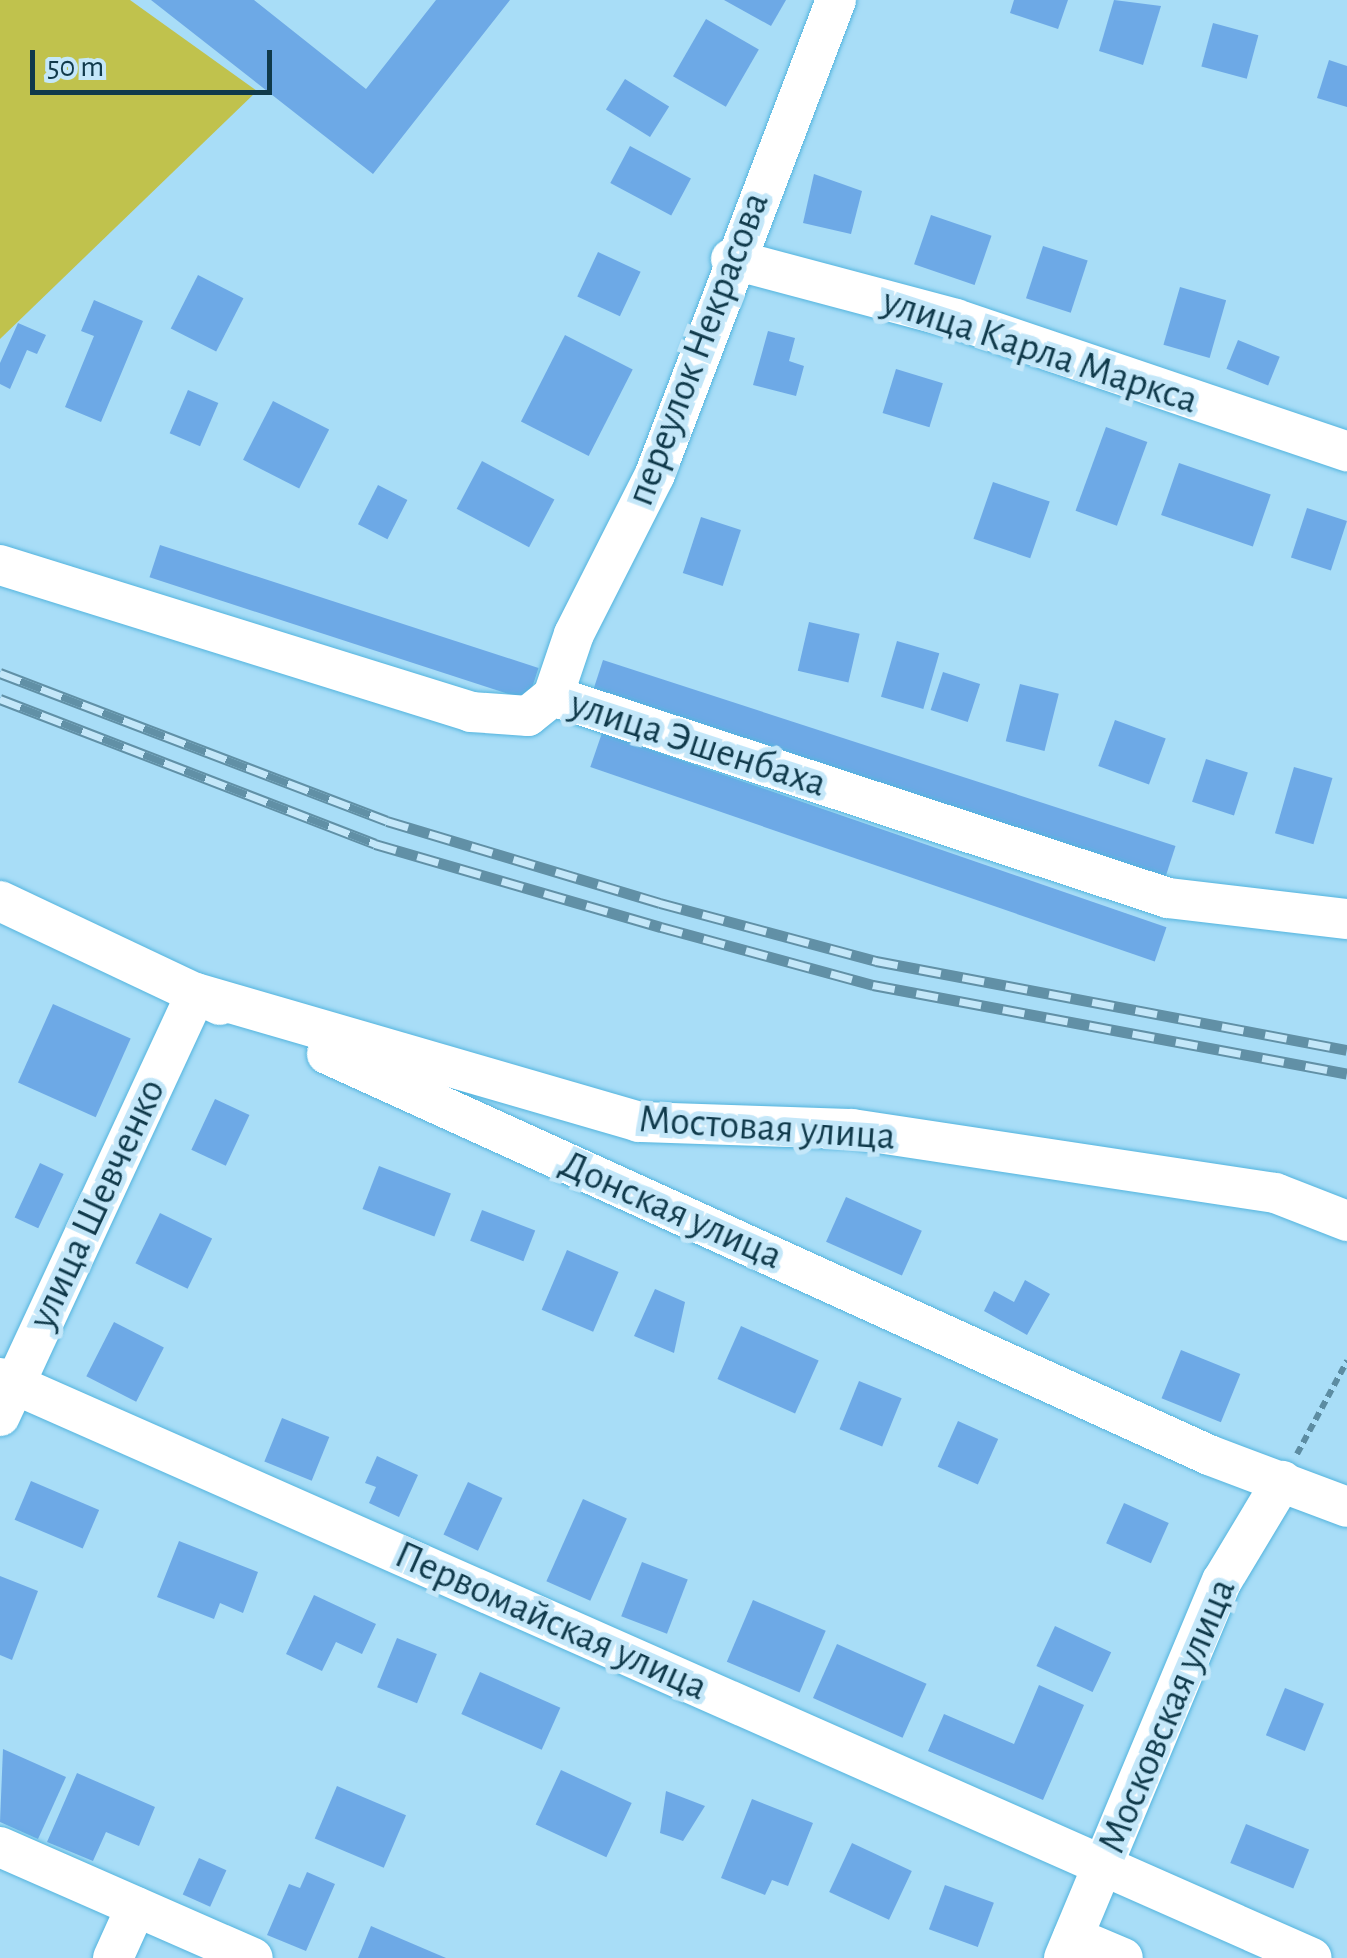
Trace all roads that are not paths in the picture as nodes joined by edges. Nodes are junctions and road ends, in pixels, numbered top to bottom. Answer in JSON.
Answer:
{"nodes":[{"id":1,"x":836,"y":0,"type":"edge"},
{"id":2,"x":731,"y":259,"type":"junction"},
{"id":3,"x":1347,"y":451,"type":"edge"},
{"id":4,"x":0,"y":565,"type":"edge"},
{"id":5,"x":553,"y":696,"type":"junction"},
{"id":6,"x":0,"y":901,"type":"edge"},
{"id":7,"x":1347,"y":920,"type":"edge"},
{"id":8,"x":196,"y":994,"type":"junction"},
{"id":9,"x":1347,"y":1220,"type":"edge"},
{"id":10,"x":4,"y":1393,"type":"edge"},
{"id":11,"x":1282,"y":1481,"type":"junction"},
{"id":12,"x":1347,"y":1506,"type":"edge"},
{"id":13,"x":0,"y":1847,"type":"edge"},
{"id":14,"x":1102,"y":1865,"type":"junction"},
{"id":15,"x":136,"y":1907,"type":"junction"},
{"id":16,"x":1068,"y":1948,"type":"edge"},
{"id":17,"x":112,"y":1958,"type":"edge"},
{"id":18,"x":253,"y":1958,"type":"edge"},
{"id":19,"x":1123,"y":1958,"type":"edge"},
{"id":20,"x":1312,"y":1958,"type":"edge"}],
"edges":[{"from":1,"to":2,"type":"street","name":"переулок Некрасова"},
{"from":2,"to":3,"type":"street","name":"улица Карла Маркса"},
{"from":2,"to":5,"type":"street","name":"переулок Некрасова"},
{"from":4,"to":5,"type":"street","name":"улица Эшенбаха"},
{"from":5,"to":7,"type":"street","name":"улица Эшенбаха"},
{"from":6,"to":8,"type":"street","name":"Донская улица"},
{"from":8,"to":9,"type":"street","name":"Мостовая улица"},
{"from":8,"to":10,"type":"street","name":"улица Шевченко"},
{"from":8,"to":11,"type":"street","name":"Донская улица"},
{"from":10,"to":14,"type":"street","name":"Первомайская улица"},
{"from":11,"to":12,"type":"street","name":"Донская улица"},
{"from":11,"to":14,"type":"street","name":"Московская улица"},
{"from":13,"to":15,"type":"street"},
{"from":14,"to":16,"type":"street","name":"Московская улица"},
{"from":14,"to":20,"type":"street","name":"Первомайская улица"},
{"from":15,"to":17,"type":"street"},
{"from":15,"to":18,"type":"street"},
{"from":16,"to":19,"type":"street"}]}
